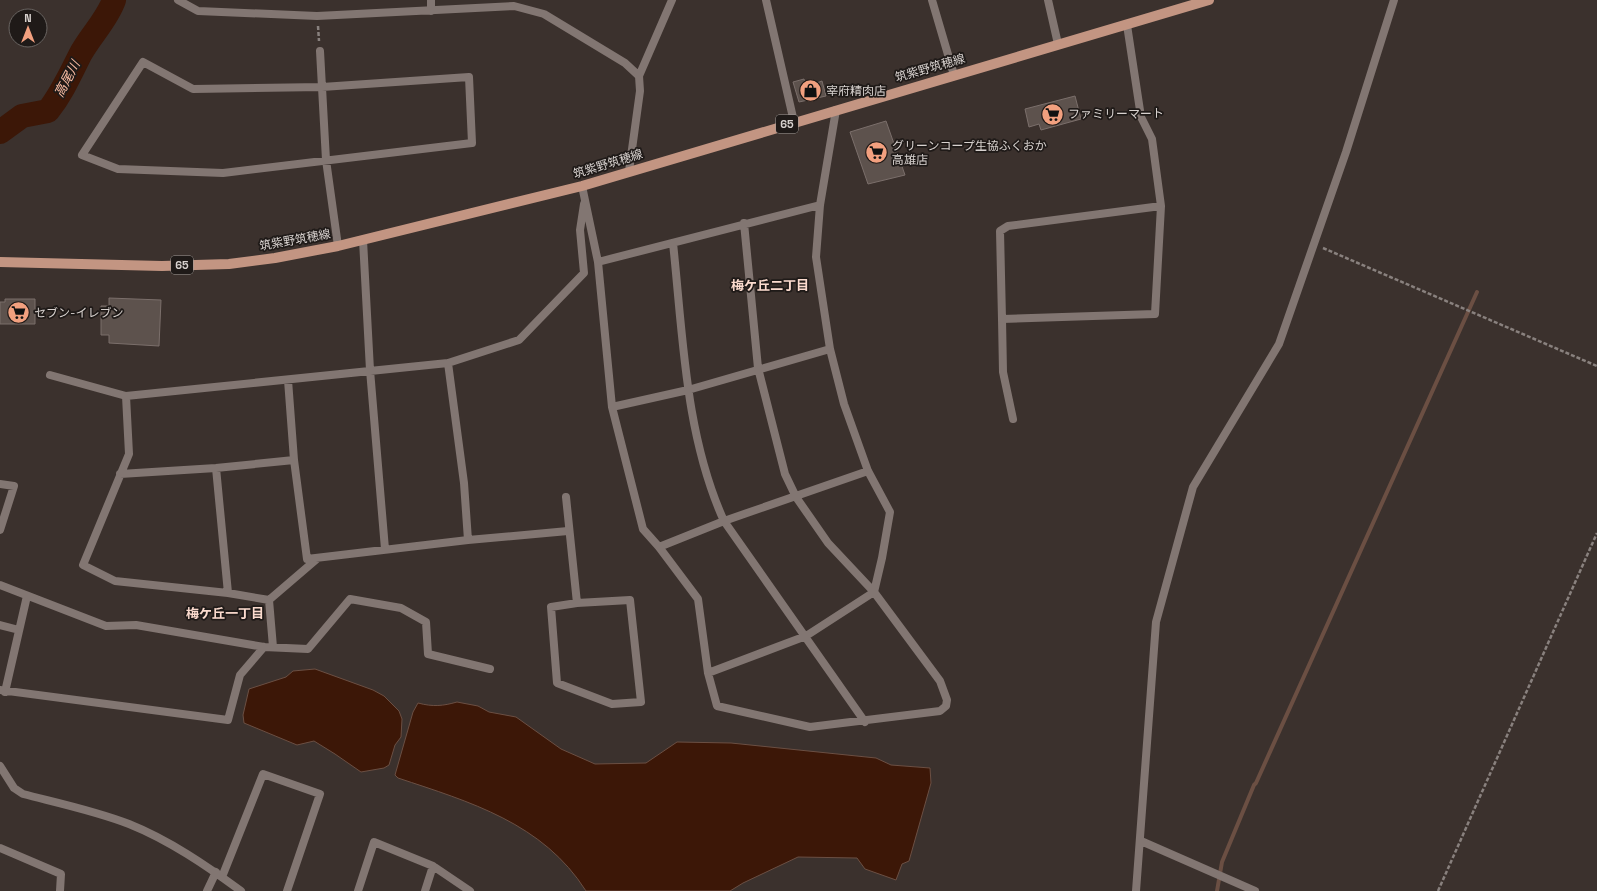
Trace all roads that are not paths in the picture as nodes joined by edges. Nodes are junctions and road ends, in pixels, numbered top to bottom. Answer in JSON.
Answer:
{"nodes":[{"id":1,"x":178,"y":0,"type":"edge"},
{"id":2,"x":431,"y":0,"type":"edge"},
{"id":3,"x":672,"y":0,"type":"edge"},
{"id":4,"x":766,"y":0,"type":"edge"},
{"id":5,"x":932,"y":0,"type":"edge"},
{"id":6,"x":1048,"y":0,"type":"edge"},
{"id":7,"x":1209,"y":0,"type":"edge"},
{"id":8,"x":1394,"y":0,"type":"edge"},
{"id":9,"x":431,"y":11,"type":"junction"},
{"id":10,"x":1127,"y":25,"type":"junction"},
{"id":11,"x":1058,"y":44,"type":"junction"},
{"id":12,"x":320,"y":52,"type":"road end"},
{"id":13,"x":954,"y":75,"type":"junction"},
{"id":14,"x":639,"y":76,"type":"junction"},
{"id":15,"x":322,"y":87,"type":"junction"},
{"id":16,"x":836,"y":110,"type":"junction"},
{"id":17,"x":794,"y":122,"type":"junction"},
{"id":18,"x":326,"y":160,"type":"junction"},
{"id":19,"x":629,"y":171,"type":"junction"},
{"id":20,"x":582,"y":186,"type":"junction"},
{"id":21,"x":585,"y":197,"type":"junction"},
{"id":22,"x":820,"y":205,"type":"junction"},
{"id":23,"x":1161,"y":206,"type":"junction"},
{"id":24,"x":744,"y":223,"type":"junction"},
{"id":25,"x":363,"y":240,"type":"junction"},
{"id":26,"x":673,"y":243,"type":"junction"},
{"id":27,"x":338,"y":246,"type":"junction"},
{"id":28,"x":0,"y":262,"type":"edge"},
{"id":29,"x":598,"y":262,"type":"junction"},
{"id":30,"x":1002,"y":319,"type":"junction"},
{"id":31,"x":830,"y":349,"type":"junction"},
{"id":32,"x":448,"y":363,"type":"junction"},
{"id":33,"x":758,"y":368,"type":"junction"},
{"id":34,"x":370,"y":370,"type":"junction"},
{"id":35,"x":50,"y":375,"type":"dead end"},
{"id":36,"x":288,"y":380,"type":"junction"},
{"id":37,"x":688,"y":390,"type":"junction"},
{"id":38,"x":126,"y":396,"type":"junction"},
{"id":39,"x":612,"y":407,"type":"junction"},
{"id":40,"x":1013,"y":419,"type":"dead end"},
{"id":41,"x":294,"y":460,"type":"junction"},
{"id":42,"x":216,"y":468,"type":"junction"},
{"id":43,"x":868,"y":471,"type":"junction"},
{"id":44,"x":120,"y":474,"type":"junction"},
{"id":45,"x":0,"y":484,"type":"edge"},
{"id":46,"x":566,"y":497,"type":"dead end"},
{"id":47,"x":796,"y":497,"type":"junction"},
{"id":48,"x":724,"y":521,"type":"junction"},
{"id":49,"x":0,"y":530,"type":"edge"},
{"id":50,"x":568,"y":531,"type":"junction"},
{"id":51,"x":468,"y":540,"type":"junction"},
{"id":52,"x":659,"y":547,"type":"junction"},
{"id":53,"x":385,"y":549,"type":"junction"},
{"id":54,"x":318,"y":558,"type":"junction"},
{"id":55,"x":0,"y":585,"type":"edge"},
{"id":56,"x":874,"y":592,"type":"junction"},
{"id":57,"x":228,"y":593,"type":"junction"},
{"id":58,"x":27,"y":596,"type":"junction"},
{"id":59,"x":269,"y":600,"type":"junction"},
{"id":60,"x":577,"y":603,"type":"junction"},
{"id":61,"x":0,"y":626,"type":"edge"},
{"id":62,"x":19,"y":630,"type":"junction"},
{"id":63,"x":806,"y":636,"type":"junction"},
{"id":64,"x":264,"y":647,"type":"junction"},
{"id":65,"x":273,"y":647,"type":"junction"},
{"id":66,"x":490,"y":669,"type":"dead end"},
{"id":67,"x":708,"y":673,"type":"junction"},
{"id":68,"x":2,"y":691,"type":"edge"},
{"id":69,"x":865,"y":722,"type":"junction"},
{"id":70,"x":0,"y":766,"type":"edge"},
{"id":71,"x":1141,"y":841,"type":"junction"},
{"id":72,"x":0,"y":848,"type":"edge"},
{"id":73,"x":433,"y":866,"type":"junction"},
{"id":74,"x":219,"y":875,"type":"junction"},
{"id":75,"x":60,"y":891,"type":"edge"},
{"id":76,"x":207,"y":891,"type":"edge"},
{"id":77,"x":241,"y":891,"type":"edge"},
{"id":78,"x":287,"y":891,"type":"edge"},
{"id":79,"x":358,"y":891,"type":"edge"},
{"id":80,"x":425,"y":891,"type":"edge"},
{"id":81,"x":470,"y":891,"type":"edge"},
{"id":82,"x":1136,"y":891,"type":"edge"},
{"id":83,"x":1256,"y":891,"type":"edge"}],
"edges":[{"from":1,"to":9,"type":"street"},
{"from":2,"to":9,"type":"street"},
{"from":3,"to":14,"type":"street"},
{"from":4,"to":17,"type":"street"},
{"from":5,"to":13,"type":"street"},
{"from":6,"to":11,"type":"street"},
{"from":7,"to":10,"type":"main road","name":"筑紫野筑穂線","number":"65"},
{"from":8,"to":71,"type":"street"},
{"from":9,"to":14,"type":"street"},
{"from":10,"to":11,"type":"main road","name":"筑紫野筑穂線","number":"65"},
{"from":10,"to":23,"type":"street"},
{"from":11,"to":13,"type":"main road","name":"筑紫野筑穂線","number":"65"},
{"from":12,"to":15,"type":"street"},
{"from":13,"to":16,"type":"main road","name":"筑紫野筑穂線","number":"65"},
{"from":14,"to":19,"type":"street"},
{"from":15,"to":18,"type":"street"},
{"from":15,"to":18,"type":"street"},
{"from":15,"to":18,"type":"street"},
{"from":16,"to":17,"type":"main road","name":"筑紫野筑穂線","number":"65"},
{"from":16,"to":22,"type":"street"},
{"from":17,"to":19,"type":"main road","name":"筑紫野筑穂線","number":"65"},
{"from":18,"to":27,"type":"street"},
{"from":19,"to":20,"type":"main road","name":"筑紫野筑穂線","number":"65"},
{"from":20,"to":21,"type":"street"},
{"from":20,"to":25,"type":"main road","name":"筑紫野筑穂線","number":"65"},
{"from":21,"to":29,"type":"street"},
{"from":21,"to":32,"type":"street"},
{"from":22,"to":24,"type":"street"},
{"from":22,"to":31,"type":"street"},
{"from":23,"to":30,"type":"street"},
{"from":23,"to":30,"type":"street"},
{"from":24,"to":26,"type":"street"},
{"from":24,"to":33,"type":"street"},
{"from":25,"to":27,"type":"main road","name":"筑紫野筑穂線","number":"65"},
{"from":25,"to":34,"type":"street"},
{"from":26,"to":29,"type":"street"},
{"from":26,"to":37,"type":"street"},
{"from":27,"to":28,"type":"main road","name":"筑紫野筑穂線","number":"65"},
{"from":29,"to":39,"type":"street"},
{"from":30,"to":40,"type":"street"},
{"from":31,"to":33,"type":"street"},
{"from":31,"to":43,"type":"street"},
{"from":32,"to":34,"type":"street"},
{"from":32,"to":51,"type":"street"},
{"from":33,"to":37,"type":"street"},
{"from":33,"to":47,"type":"street"},
{"from":34,"to":36,"type":"street"},
{"from":34,"to":53,"type":"street"},
{"from":35,"to":38,"type":"street"},
{"from":36,"to":38,"type":"street"},
{"from":36,"to":41,"type":"street"},
{"from":37,"to":39,"type":"street"},
{"from":37,"to":48,"type":"street"},
{"from":38,"to":44,"type":"street"},
{"from":39,"to":52,"type":"street"},
{"from":41,"to":42,"type":"street"},
{"from":41,"to":54,"type":"street"},
{"from":42,"to":44,"type":"street"},
{"from":42,"to":57,"type":"street"},
{"from":43,"to":47,"type":"street"},
{"from":43,"to":56,"type":"street"},
{"from":44,"to":57,"type":"street"},
{"from":45,"to":49,"type":"street"},
{"from":46,"to":50,"type":"street"},
{"from":47,"to":48,"type":"street"},
{"from":47,"to":56,"type":"street"},
{"from":48,"to":52,"type":"street"},
{"from":48,"to":63,"type":"street"},
{"from":50,"to":51,"type":"street"},
{"from":50,"to":60,"type":"street"},
{"from":51,"to":53,"type":"street"},
{"from":52,"to":67,"type":"street"},
{"from":53,"to":54,"type":"street"},
{"from":54,"to":59,"type":"street"},
{"from":55,"to":58,"type":"street"},
{"from":56,"to":63,"type":"street"},
{"from":56,"to":69,"type":"street"},
{"from":57,"to":59,"type":"street"},
{"from":58,"to":62,"type":"street"},
{"from":58,"to":64,"type":"street"},
{"from":59,"to":65,"type":"street"},
{"from":60,"to":60,"type":"street"},
{"from":61,"to":62,"type":"street"},
{"from":62,"to":68,"type":"street"},
{"from":63,"to":67,"type":"street"},
{"from":63,"to":69,"type":"street"},
{"from":64,"to":65,"type":"street"},
{"from":64,"to":68,"type":"street"},
{"from":65,"to":66,"type":"street"},
{"from":67,"to":69,"type":"street"},
{"from":70,"to":74,"type":"street"},
{"from":71,"to":82,"type":"street"},
{"from":71,"to":83,"type":"street"},
{"from":72,"to":75,"type":"street"},
{"from":73,"to":79,"type":"street"},
{"from":73,"to":80,"type":"street"},
{"from":73,"to":81,"type":"street"},
{"from":74,"to":76,"type":"street"},
{"from":74,"to":77,"type":"street"},
{"from":74,"to":78,"type":"street"}]}
